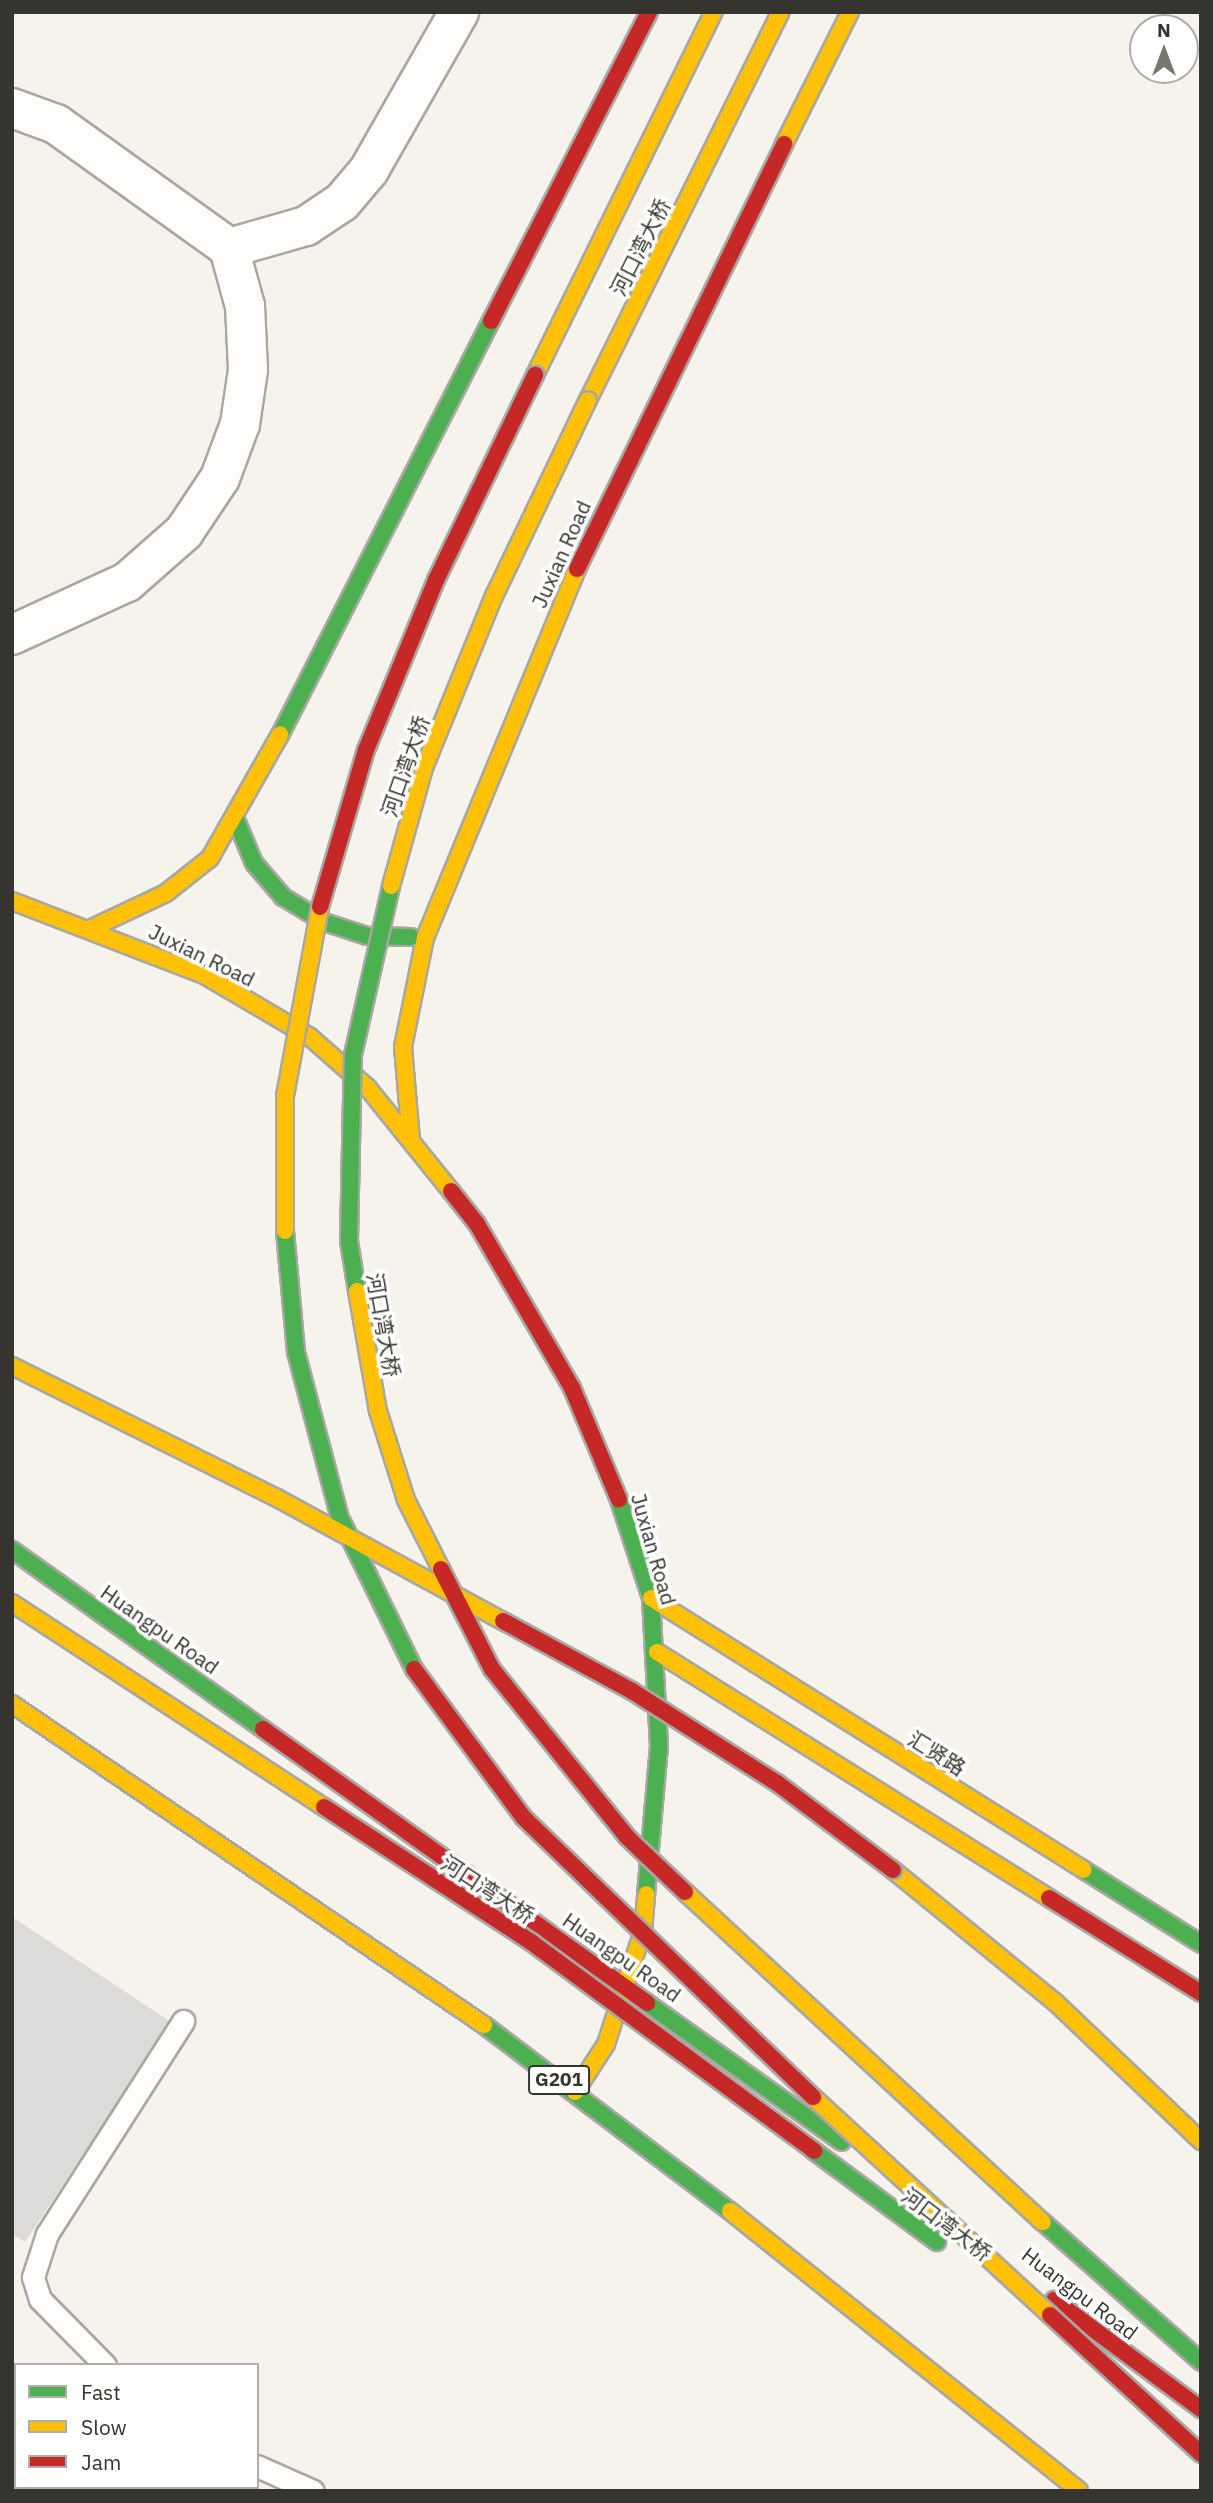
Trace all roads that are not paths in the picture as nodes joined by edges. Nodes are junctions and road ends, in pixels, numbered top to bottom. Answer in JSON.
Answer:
{"nodes":[{"id":1,"x":459,"y":12,"type":"edge"},
{"id":2,"x":649,"y":12,"type":"edge"},
{"id":3,"x":713,"y":12,"type":"edge"},
{"id":4,"x":781,"y":12,"type":"edge"},
{"id":5,"x":850,"y":12,"type":"edge"},
{"id":6,"x":12,"y":108,"type":"edge"},
{"id":7,"x":229,"y":247,"type":"junction"},
{"id":8,"x":12,"y":635,"type":"edge"},
{"id":9,"x":236,"y":820,"type":"junction"},
{"id":10,"x":12,"y":901,"type":"edge"},
{"id":11,"x":92,"y":928,"type":"junction"},
{"id":12,"x":425,"y":938,"type":"junction"},
{"id":13,"x":411,"y":1142,"type":"junction"},
{"id":14,"x":12,"y":1366,"type":"edge"},
{"id":15,"x":12,"y":1550,"type":"edge"},
{"id":16,"x":651,"y":1598,"type":"junction"},
{"id":17,"x":12,"y":1603,"type":"edge"},
{"id":18,"x":657,"y":1652,"type":"junction"},
{"id":19,"x":12,"y":1704,"type":"edge"},
{"id":20,"x":1201,"y":1944,"type":"edge"},
{"id":21,"x":629,"y":1987,"type":"junction"},
{"id":22,"x":1201,"y":1993,"type":"edge"},
{"id":23,"x":183,"y":2021,"type":"dead end"},
{"id":24,"x":575,"y":2092,"type":"junction"},
{"id":25,"x":1201,"y":2141,"type":"edge"},
{"id":26,"x":1093,"y":2359,"type":"junction"},
{"id":27,"x":1201,"y":2362,"type":"edge"},
{"id":28,"x":103,"y":2363,"type":"edge"},
{"id":29,"x":1201,"y":2409,"type":"edge"},
{"id":30,"x":1201,"y":2454,"type":"edge"},
{"id":31,"x":259,"y":2467,"type":"edge"},
{"id":32,"x":313,"y":2491,"type":"edge"},
{"id":33,"x":1079,"y":2491,"type":"edge"}],
"edges":[{"from":1,"to":7,"type":"street"},
{"from":2,"to":9,"type":"main road","name":"Juxian Road"},
{"from":3,"to":26,"type":"main road","name":"河口湾大桥","bridge":true},
{"from":4,"to":27,"type":"main road","name":"河口湾大桥","bridge":true},
{"from":5,"to":12,"type":"main road","name":"Juxian Road"},
{"from":6,"to":7,"type":"street"},
{"from":7,"to":8,"type":"street"},
{"from":9,"to":11,"type":"main road","name":"Juxian Road"},
{"from":9,"to":12,"type":"main road"},
{"from":10,"to":11,"type":"main road","name":"Juxian Road"},
{"from":11,"to":13,"type":"main road","name":"Juxian Road"},
{"from":12,"to":13,"type":"main road","name":"Juxian Road"},
{"from":13,"to":16,"type":"main road","name":"Juxian Road"},
{"from":14,"to":25,"type":"main road","bridge":true},
{"from":15,"to":21,"type":"main road","name":"Huangpu Road"},
{"from":16,"to":18,"type":"main road","name":"Juxian Road"},
{"from":16,"to":20,"type":"main road","name":"汇贤路"},
{"from":17,"to":26,"type":"main road","name":"河口湾大桥","bridge":true},
{"from":18,"to":21,"type":"main road","name":"Juxian Road"},
{"from":18,"to":22,"type":"main road"},
{"from":19,"to":24,"type":"main road","number":"G201"},
{"from":21,"to":24,"type":"main road","name":"Juxian Road"},
{"from":21,"to":29,"type":"main road","name":"Huangpu Road"},
{"from":23,"to":28,"type":"lane"},
{"from":24,"to":33,"type":"main road","number":"G201"},
{"from":26,"to":30,"type":"main road","name":"河口湾大桥","bridge":true},
{"from":31,"to":32,"type":"lane"}]}
